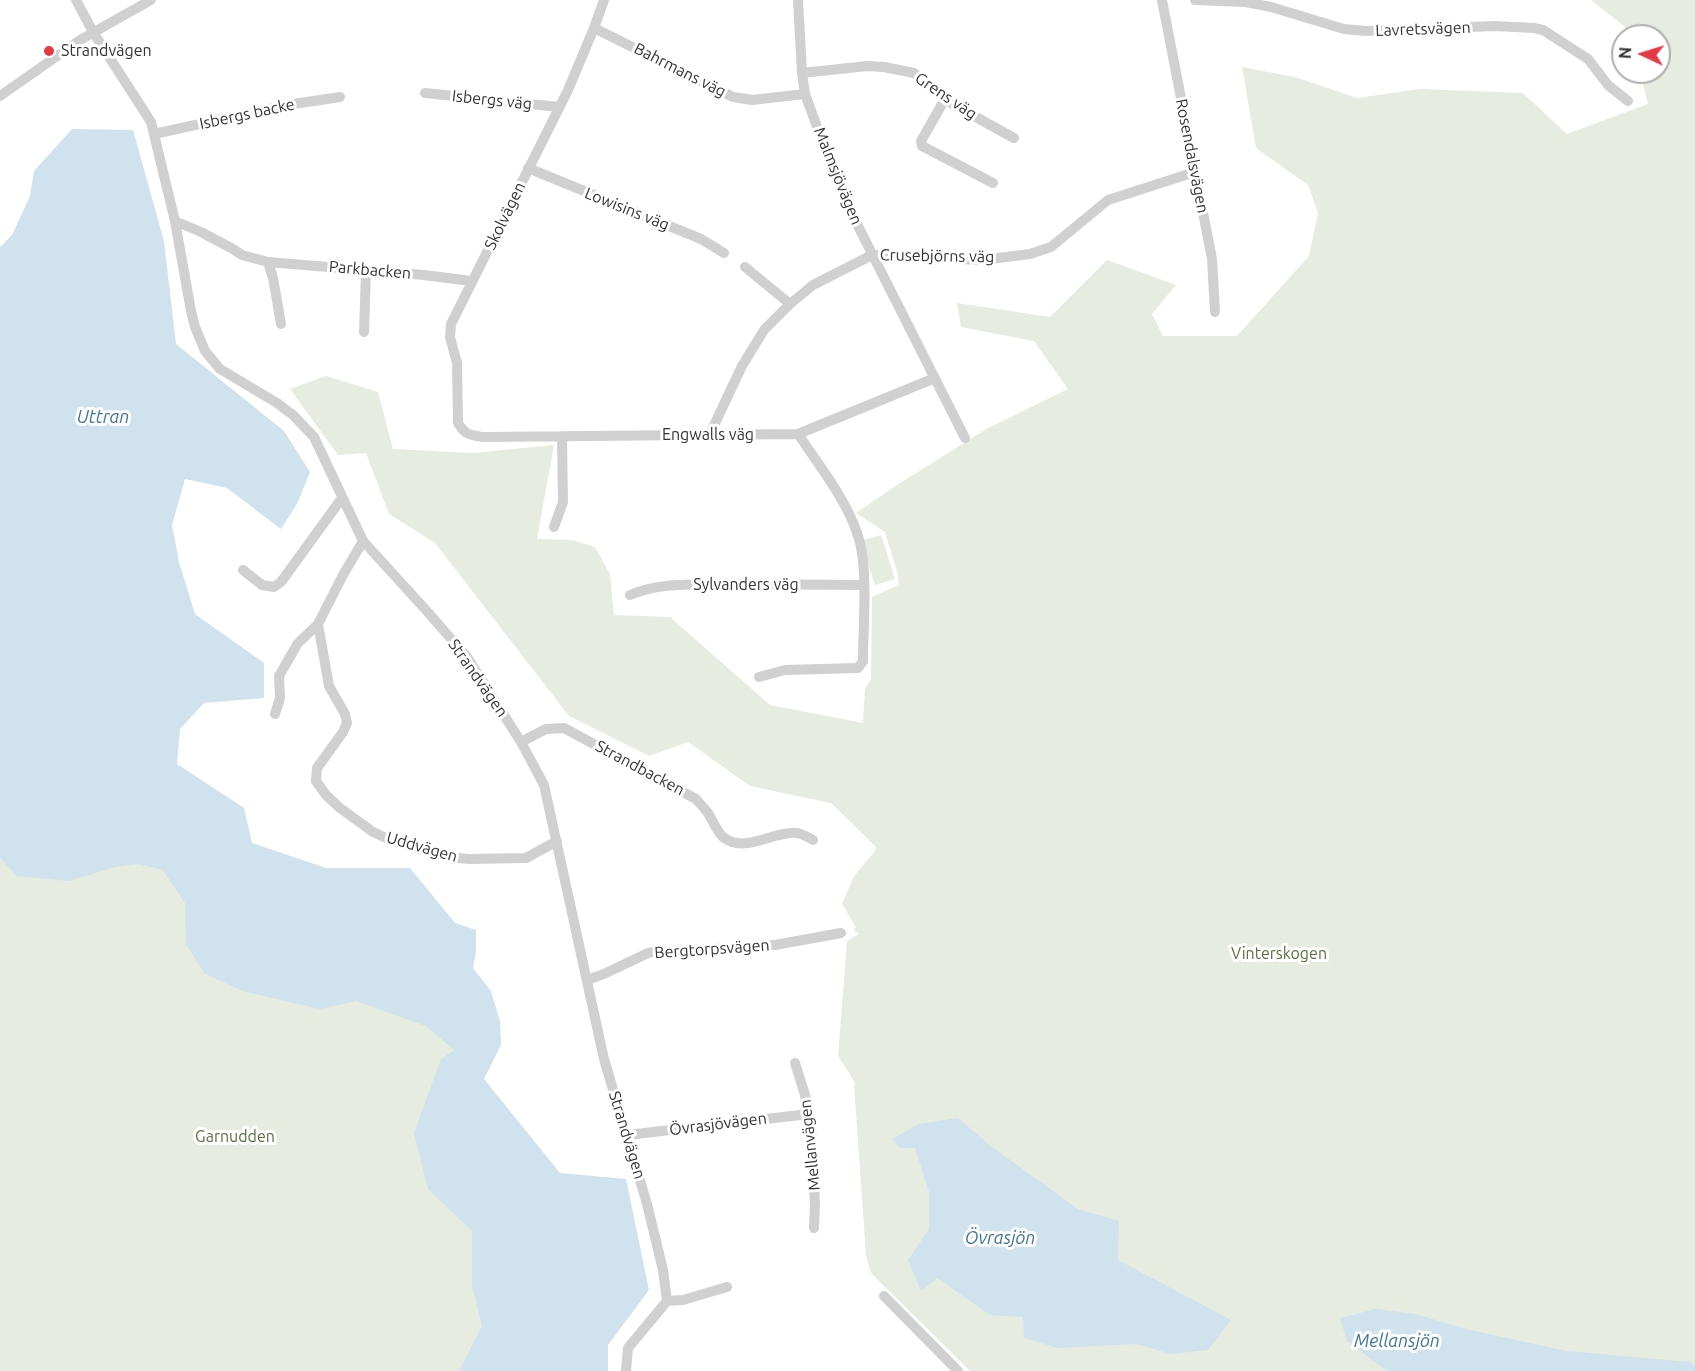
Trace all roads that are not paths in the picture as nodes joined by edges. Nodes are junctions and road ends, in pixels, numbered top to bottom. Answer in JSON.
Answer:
{"nodes":[{"id":1,"x":76,"y":0,"type":"edge"},
{"id":2,"x":151,"y":0,"type":"edge"},
{"id":3,"x":604,"y":0,"type":"edge"},
{"id":4,"x":798,"y":0,"type":"edge"},
{"id":5,"x":1162,"y":0,"type":"edge"},
{"id":6,"x":1195,"y":0,"type":"edge"},
{"id":7,"x":594,"y":28,"type":"junction"},
{"id":8,"x":93,"y":32,"type":"junction"},
{"id":9,"x":802,"y":73,"type":"junction"},
{"id":10,"x":425,"y":93,"type":"dead end"},
{"id":11,"x":805,"y":94,"type":"junction"},
{"id":12,"x":0,"y":96,"type":"edge"},
{"id":13,"x":340,"y":97,"type":"dead end"},
{"id":14,"x":945,"y":99,"type":"junction"},
{"id":15,"x":1628,"y":101,"type":"dead end"},
{"id":16,"x":559,"y":108,"type":"junction"},
{"id":17,"x":154,"y":134,"type":"junction"},
{"id":18,"x":1014,"y":138,"type":"dead end"},
{"id":19,"x":528,"y":168,"type":"junction"},
{"id":20,"x":1195,"y":172,"type":"junction"},
{"id":21,"x":993,"y":183,"type":"dead end"},
{"id":22,"x":175,"y":221,"type":"junction"},
{"id":23,"x":724,"y":253,"type":"dead end"},
{"id":24,"x":872,"y":255,"type":"junction"},
{"id":25,"x":268,"y":262,"type":"junction"},
{"id":26,"x":745,"y":267,"type":"dead end"},
{"id":27,"x":366,"y":271,"type":"junction"},
{"id":28,"x":471,"y":281,"type":"junction"},
{"id":29,"x":790,"y":304,"type":"junction"},
{"id":30,"x":1215,"y":312,"type":"dead end"},
{"id":31,"x":281,"y":324,"type":"dead end"},
{"id":32,"x":363,"y":332,"type":"dead end"},
{"id":33,"x":935,"y":378,"type":"junction"},
{"id":34,"x":469,"y":435,"type":"joint"},
{"id":35,"x":709,"y":435,"type":"junction"},
{"id":36,"x":798,"y":435,"type":"junction"},
{"id":37,"x":562,"y":436,"type":"junction"},
{"id":38,"x":965,"y":438,"type":"dead end"},
{"id":39,"x":342,"y":498,"type":"junction"},
{"id":40,"x":554,"y":527,"type":"dead end"},
{"id":41,"x":363,"y":541,"type":"junction"},
{"id":42,"x":243,"y":570,"type":"dead end"},
{"id":43,"x":864,"y":585,"type":"junction"},
{"id":44,"x":630,"y":595,"type":"dead end"},
{"id":45,"x":318,"y":624,"type":"junction"},
{"id":46,"x":759,"y":676,"type":"dead end"},
{"id":47,"x":275,"y":714,"type":"dead end"},
{"id":48,"x":520,"y":742,"type":"junction"},
{"id":49,"x":813,"y":840,"type":"dead end"},
{"id":50,"x":558,"y":841,"type":"junction"},
{"id":51,"x":842,"y":933,"type":"dead end"},
{"id":52,"x":587,"y":980,"type":"junction"},
{"id":53,"x":795,"y":1063,"type":"dead end"},
{"id":54,"x":809,"y":1114,"type":"junction"},
{"id":55,"x":627,"y":1135,"type":"junction"},
{"id":56,"x":814,"y":1228,"type":"dead end"},
{"id":57,"x":727,"y":1287,"type":"dead end"},
{"id":58,"x":884,"y":1296,"type":"dead end"},
{"id":59,"x":667,"y":1301,"type":"junction"},
{"id":60,"x":627,"y":1371,"type":"edge"},
{"id":61,"x":958,"y":1371,"type":"edge"}],
"edges":[{"from":1,"to":8,"type":"street","name":"Strandvägen"},
{"from":2,"to":8,"type":"street"},
{"from":3,"to":7,"type":"street","name":"Skolvägen"},
{"from":4,"to":9,"type":"street","name":"Malmsjövägen"},
{"from":5,"to":20,"type":"street","name":"Rosendalsvägen"},
{"from":6,"to":15,"type":"street","name":"Lavretsvägen"},
{"from":7,"to":11,"type":"street","name":"Bahrmans väg"},
{"from":7,"to":16,"type":"street","name":"Skolvägen"},
{"from":8,"to":12,"type":"street"},
{"from":8,"to":17,"type":"street","name":"Strandvägen"},
{"from":9,"to":11,"type":"street","name":"Malmsjövägen"},
{"from":9,"to":14,"type":"street","name":"Grens väg"},
{"from":10,"to":16,"type":"street","name":"Isbergs väg"},
{"from":11,"to":24,"type":"street","name":"Malmsjövägen"},
{"from":13,"to":17,"type":"street","name":"Isbergs backe"},
{"from":14,"to":18,"type":"street","name":"Grens väg"},
{"from":14,"to":21,"type":"street"},
{"from":16,"to":19,"type":"street","name":"Skolvägen"},
{"from":17,"to":22,"type":"street","name":"Strandvägen"},
{"from":19,"to":23,"type":"street","name":"Lowisins väg"},
{"from":19,"to":28,"type":"street","name":"Skolvägen"},
{"from":20,"to":24,"type":"street","name":"Crusebjörns väg"},
{"from":20,"to":30,"type":"street","name":"Rosendalsvägen"},
{"from":22,"to":25,"type":"street","name":"Parkbacken"},
{"from":22,"to":39,"type":"street","name":"Strandvägen"},
{"from":24,"to":29,"type":"street","name":"Crusebjörns väg"},
{"from":24,"to":33,"type":"street","name":"Malmsjövägen"},
{"from":25,"to":27,"type":"street","name":"Parkbacken"},
{"from":25,"to":31,"type":"street"},
{"from":26,"to":29,"type":"street"},
{"from":27,"to":28,"type":"street","name":"Parkbacken"},
{"from":27,"to":32,"type":"street"},
{"from":28,"to":34,"type":"street","name":"Skolvägen"},
{"from":29,"to":35,"type":"street","name":"Crusebjörns väg"},
{"from":33,"to":36,"type":"street","name":"Engwalls väg"},
{"from":33,"to":38,"type":"street","name":"Malmsjövägen"},
{"from":34,"to":37,"type":"street","name":"Engwalls väg"},
{"from":35,"to":36,"type":"street","name":"Engwalls väg"},
{"from":35,"to":37,"type":"street","name":"Engwalls väg"},
{"from":36,"to":43,"type":"street"},
{"from":37,"to":40,"type":"street"},
{"from":39,"to":41,"type":"street","name":"Strandvägen"},
{"from":39,"to":42,"type":"street"},
{"from":41,"to":45,"type":"street"},
{"from":41,"to":48,"type":"street","name":"Strandvägen"},
{"from":43,"to":44,"type":"street","name":"Sylvanders väg"},
{"from":43,"to":46,"type":"street"},
{"from":45,"to":47,"type":"street"},
{"from":45,"to":50,"type":"street","name":"Uddvägen"},
{"from":48,"to":49,"type":"street","name":"Strandbacken"},
{"from":48,"to":50,"type":"street","name":"Strandvägen"},
{"from":50,"to":52,"type":"street","name":"Strandvägen"},
{"from":51,"to":52,"type":"street","name":"Bergtorpsvägen"},
{"from":52,"to":55,"type":"street","name":"Strandvägen"},
{"from":53,"to":54,"type":"street","name":"Mellanvägen"},
{"from":54,"to":55,"type":"street","name":"Övrasjövägen"},
{"from":54,"to":56,"type":"street","name":"Mellanvägen"},
{"from":55,"to":59,"type":"street","name":"Strandvägen"},
{"from":57,"to":59,"type":"street"},
{"from":58,"to":61,"type":"street"},
{"from":59,"to":60,"type":"street"}]}
